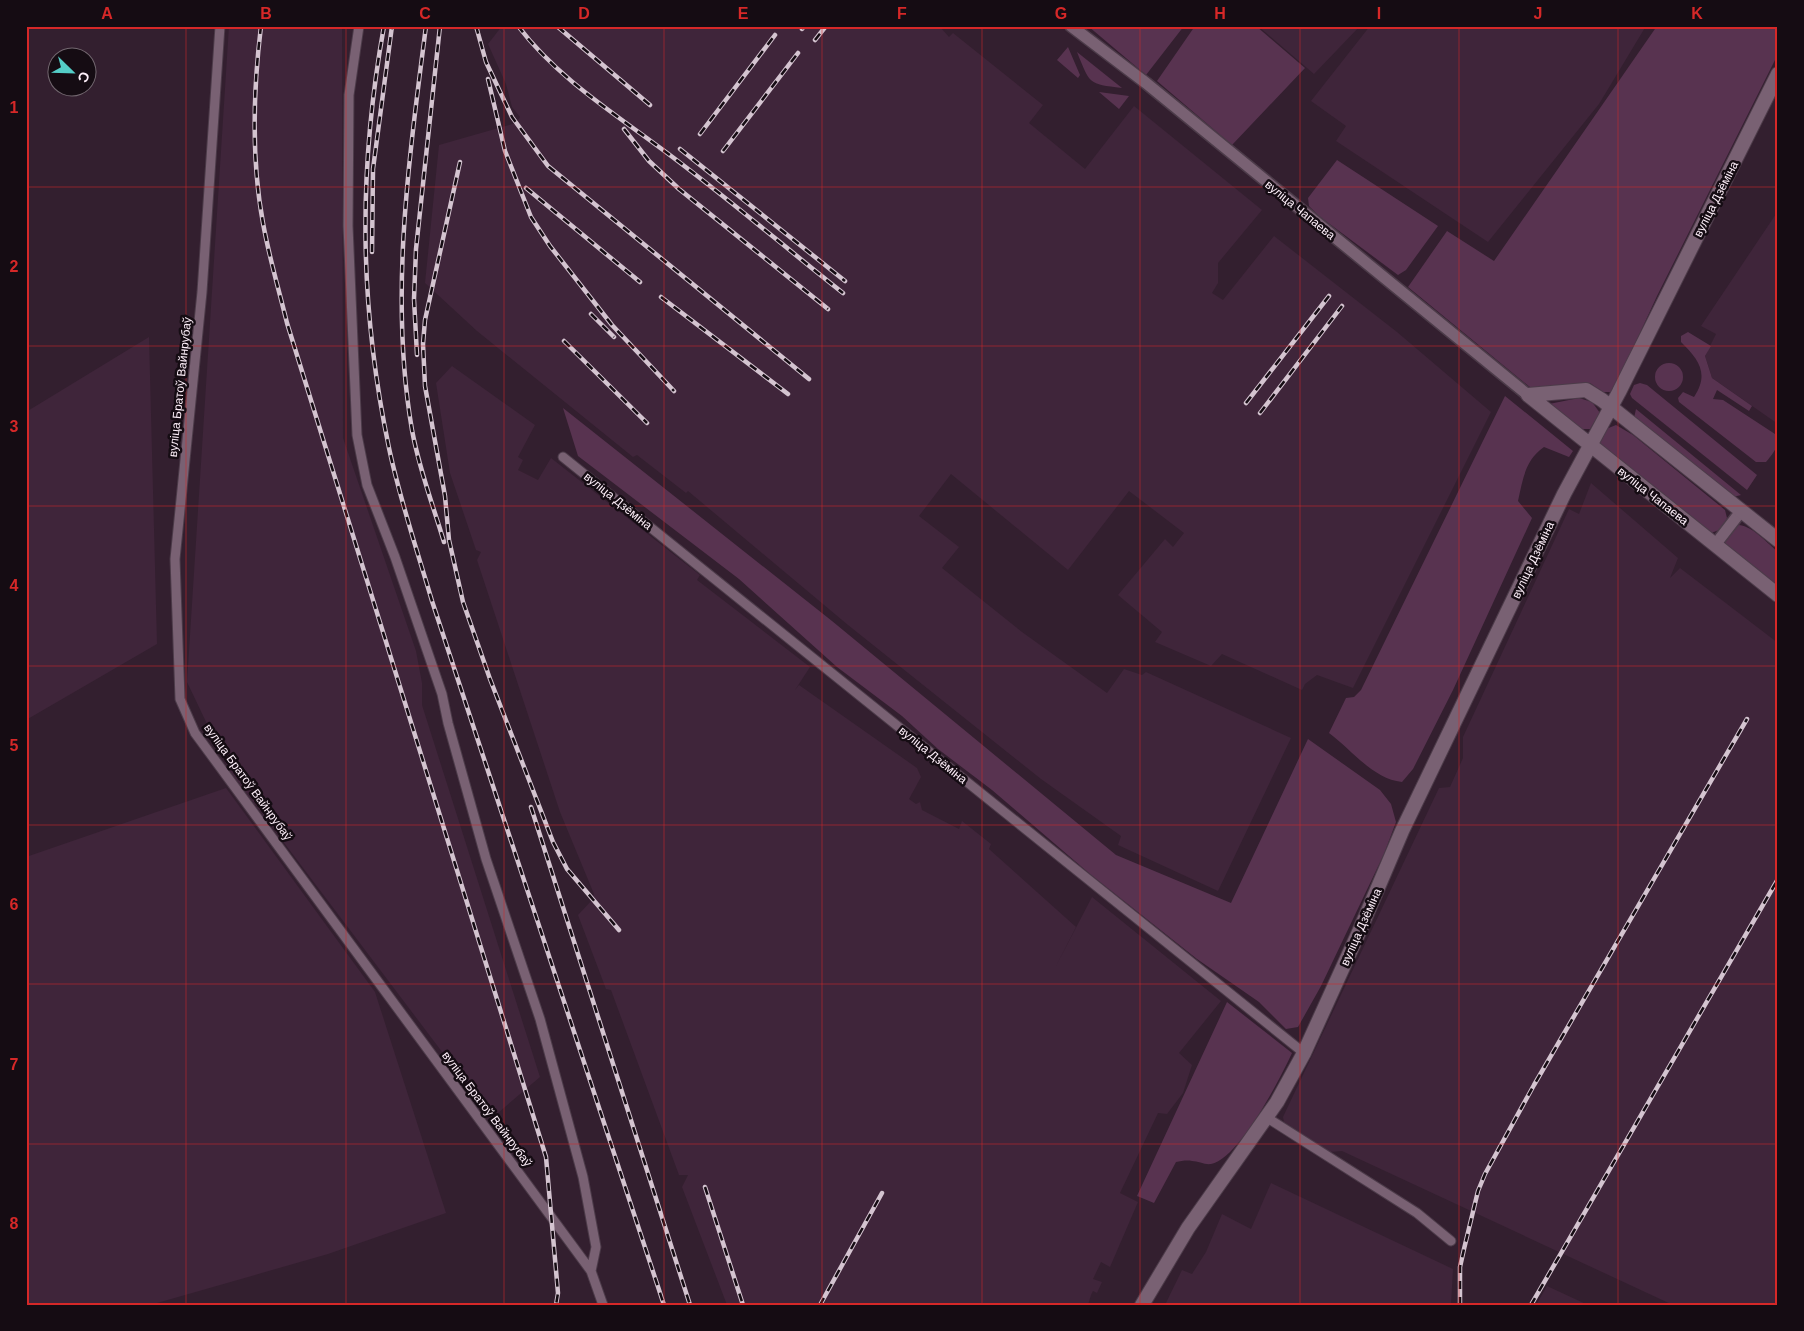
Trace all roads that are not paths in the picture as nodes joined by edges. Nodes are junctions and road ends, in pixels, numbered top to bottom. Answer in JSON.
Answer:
{"nodes":[{"id":1,"x":220,"y":26,"type":"edge"},
{"id":2,"x":359,"y":26,"type":"edge"},
{"id":3,"x":1071,"y":26,"type":"edge"},
{"id":4,"x":1778,"y":74,"type":"edge"},
{"id":5,"x":1528,"y":396,"type":"junction"},
{"id":6,"x":1611,"y":407,"type":"junction"},
{"id":7,"x":1590,"y":446,"type":"junction"},
{"id":8,"x":563,"y":457,"type":"dead end"},
{"id":9,"x":1742,"y":510,"type":"junction"},
{"id":10,"x":1778,"y":540,"type":"edge"},
{"id":11,"x":1716,"y":545,"type":"junction"},
{"id":12,"x":1778,"y":595,"type":"edge"},
{"id":13,"x":1304,"y":1053,"type":"junction"},
{"id":14,"x":1266,"y":1117,"type":"junction"},
{"id":15,"x":1451,"y":1241,"type":"dead end"},
{"id":16,"x":591,"y":1271,"type":"junction"},
{"id":17,"x":603,"y":1305,"type":"edge"},
{"id":18,"x":1142,"y":1305,"type":"edge"}],
"edges":[{"from":1,"to":16,"type":"street","name":"вуліца Братоў Вайнрубаў"},
{"from":2,"to":16,"type":"street"},
{"from":3,"to":5,"type":"street","name":"вуліца Чапаева"},
{"from":4,"to":6,"type":"main road","name":"вуліца Дзёміна"},
{"from":5,"to":6,"type":"main road"},
{"from":5,"to":7,"type":"main road","name":"вуліца Чапаева"},
{"from":6,"to":7,"type":"main road","name":"вуліца Дзёміна"},
{"from":6,"to":9,"type":"main road"},
{"from":7,"to":11,"type":"main road","name":"вуліца Чапаева"},
{"from":7,"to":13,"type":"main road","name":"вуліца Дзёміна"},
{"from":8,"to":13,"type":"street","name":"вуліца Дзёміна"},
{"from":9,"to":10,"type":"main road"},
{"from":9,"to":11,"type":"street"},
{"from":11,"to":12,"type":"main road","name":"вуліца Чапаева"},
{"from":13,"to":14,"type":"main road","name":"вуліца Дзёміна"},
{"from":14,"to":15,"type":"street"},
{"from":14,"to":18,"type":"main road","name":"вуліца Дзёміна"},
{"from":16,"to":17,"type":"street","name":"вуліца Братоў Вайнрубаў"}]}
